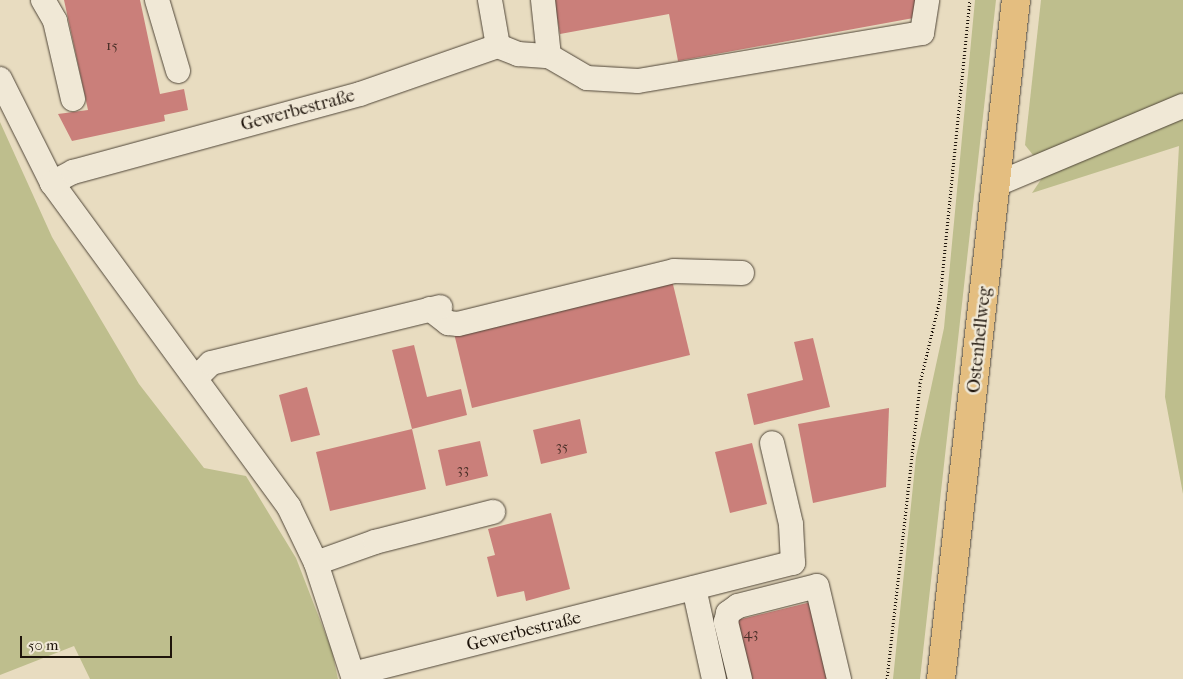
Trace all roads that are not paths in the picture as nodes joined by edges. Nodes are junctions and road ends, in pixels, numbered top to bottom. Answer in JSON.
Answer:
{"nodes":[{"id":1,"x":43,"y":0,"type":"edge"},
{"id":2,"x":157,"y":0,"type":"edge"},
{"id":3,"x":490,"y":0,"type":"edge"},
{"id":4,"x":543,"y":0,"type":"edge"},
{"id":5,"x":928,"y":0,"type":"edge"},
{"id":6,"x":1016,"y":0,"type":"edge"},
{"id":7,"x":498,"y":46,"type":"junction"},
{"id":8,"x":550,"y":56,"type":"junction"},
{"id":9,"x":178,"y":71,"type":"dead end"},
{"id":10,"x":0,"y":79,"type":"edge"},
{"id":11,"x":73,"y":100,"type":"dead end"},
{"id":12,"x":1183,"y":106,"type":"edge"},
{"id":13,"x":52,"y":183,"type":"junction"},
{"id":14,"x":997,"y":184,"type":"junction"},
{"id":15,"x":742,"y":273,"type":"dead end"},
{"id":16,"x":196,"y":378,"type":"junction"},
{"id":17,"x":772,"y":443,"type":"dead end"},
{"id":18,"x":492,"y":512,"type":"dead end"},
{"id":19,"x":316,"y":562,"type":"junction"},
{"id":20,"x":783,"y":565,"type":"junction"},
{"id":21,"x":694,"y":588,"type":"junction"},
{"id":22,"x":779,"y":594,"type":"junction"},
{"id":23,"x":354,"y":676,"type":"edge"},
{"id":24,"x":714,"y":679,"type":"edge"},
{"id":25,"x":740,"y":679,"type":"edge"},
{"id":26,"x":839,"y":679,"type":"edge"},
{"id":27,"x":941,"y":679,"type":"edge"}],
"edges":[{"from":1,"to":11,"type":"street"},
{"from":2,"to":9,"type":"street"},
{"from":3,"to":7,"type":"street"},
{"from":4,"to":8,"type":"street"},
{"from":5,"to":8,"type":"street"},
{"from":6,"to":14,"type":"main road","name":"Ostenhellweg"},
{"from":7,"to":8,"type":"street"},
{"from":7,"to":13,"type":"street","name":"Gewerbestraße"},
{"from":10,"to":13,"type":"street","name":"Gewerbestraße"},
{"from":12,"to":14,"type":"street"},
{"from":13,"to":16,"type":"street","name":"Gewerbestraße"},
{"from":14,"to":27,"type":"main road","name":"Ostenhellweg"},
{"from":15,"to":16,"type":"street"},
{"from":16,"to":19,"type":"street","name":"Gewerbestraße"},
{"from":17,"to":20,"type":"street"},
{"from":18,"to":19,"type":"street"},
{"from":19,"to":23,"type":"street","name":"Gewerbestraße"},
{"from":20,"to":21,"type":"street","name":"Gewerbestraße"},
{"from":20,"to":22,"type":"street"},
{"from":21,"to":23,"type":"street","name":"Gewerbestraße"},
{"from":21,"to":24,"type":"street"},
{"from":22,"to":25,"type":"street"},
{"from":22,"to":26,"type":"street"}]}
